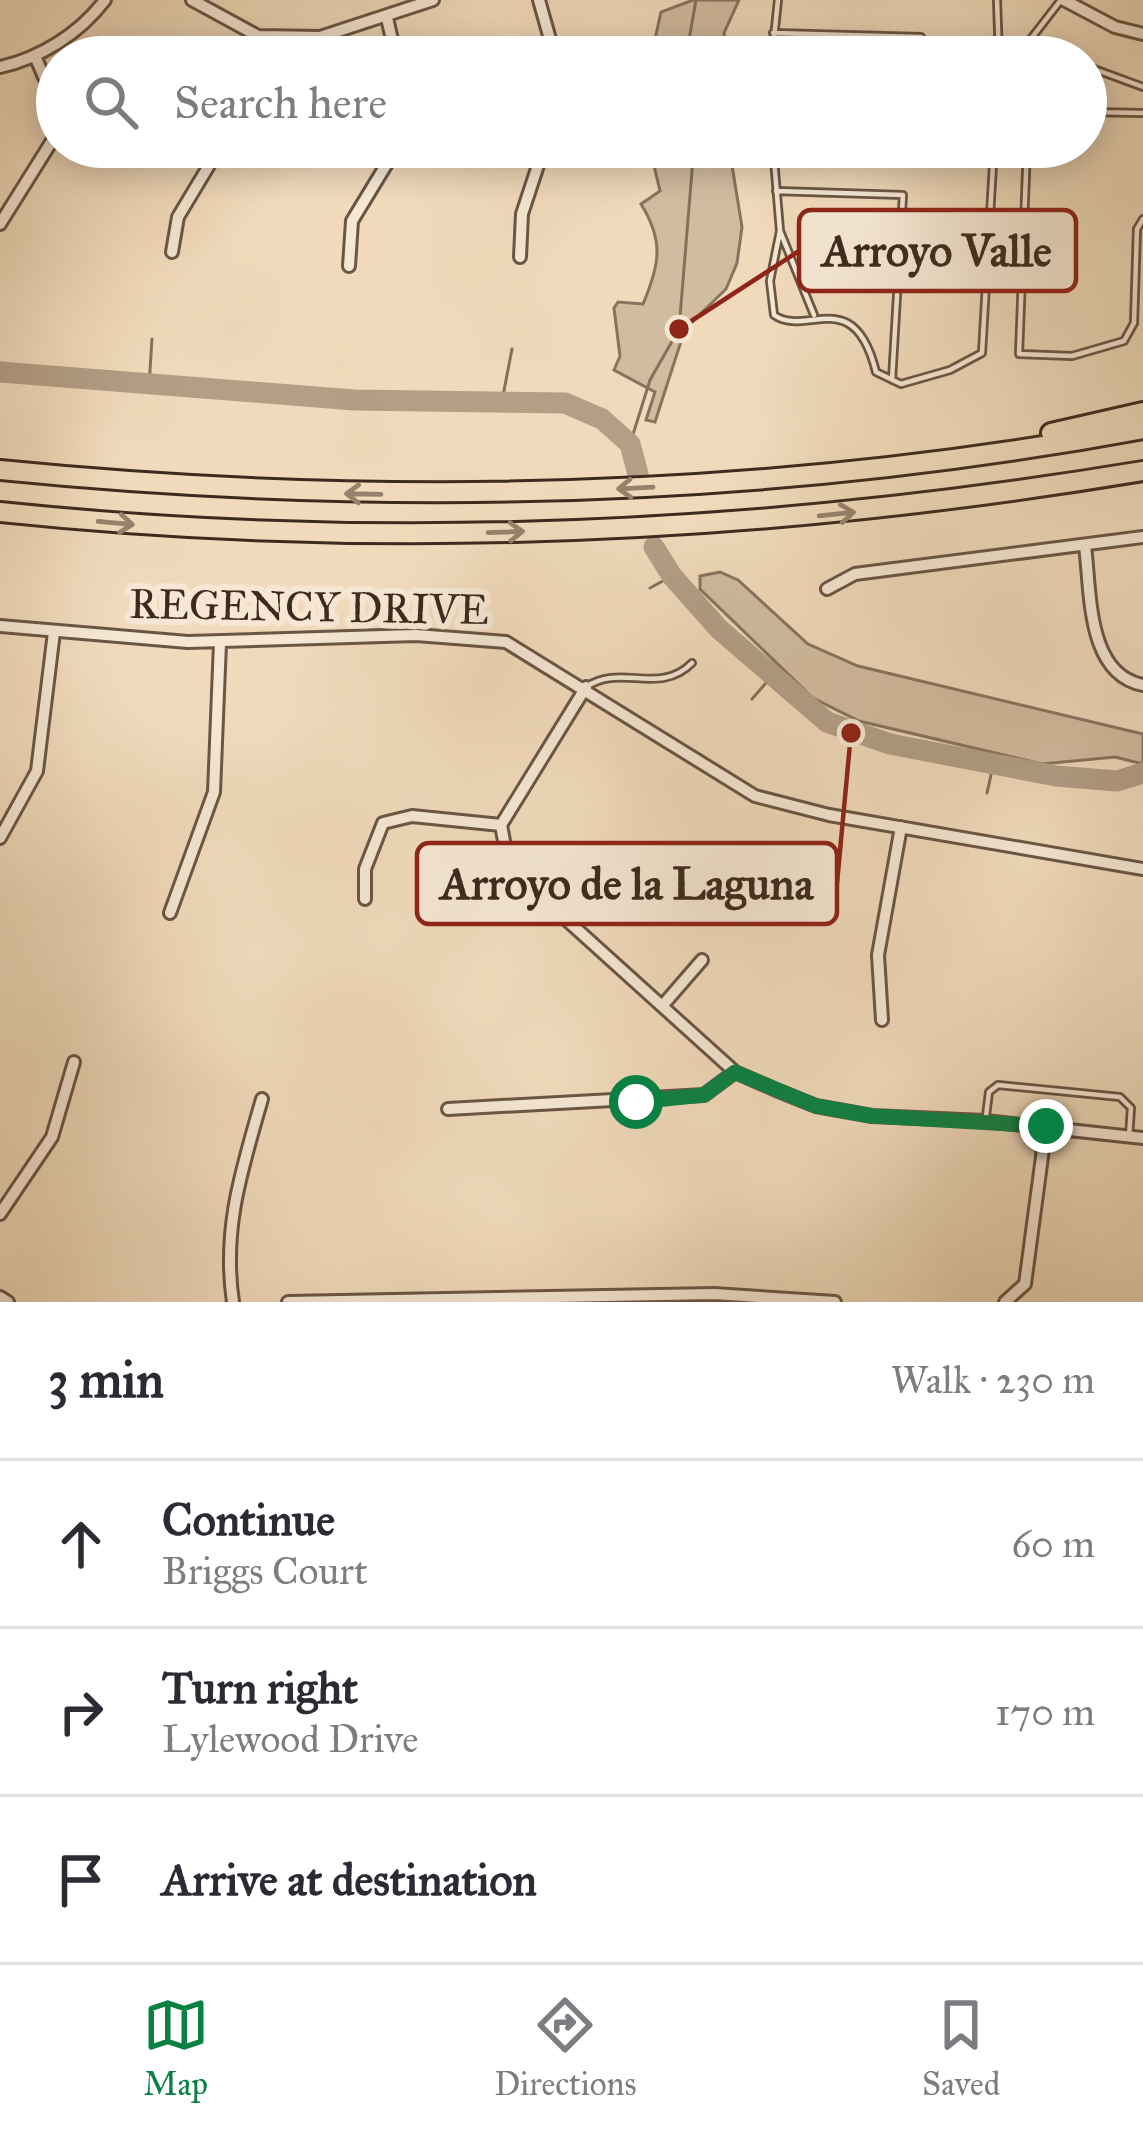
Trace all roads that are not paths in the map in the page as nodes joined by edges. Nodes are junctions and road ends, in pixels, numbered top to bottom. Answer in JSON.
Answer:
{"nodes":[{"id":1,"x":105,"y":0,"type":"edge"},
{"id":2,"x":192,"y":0,"type":"edge"},
{"id":3,"x":433,"y":0,"type":"edge"},
{"id":4,"x":539,"y":0,"type":"edge"},
{"id":5,"x":778,"y":0,"type":"edge"},
{"id":6,"x":998,"y":0,"type":"edge"},
{"id":7,"x":1062,"y":0,"type":"edge"},
{"id":8,"x":387,"y":18,"type":"junction"},
{"id":9,"x":773,"y":33,"type":"junction"},
{"id":10,"x":1143,"y":34,"type":"edge"},
{"id":11,"x":67,"y":36,"type":"edge"},
{"id":12,"x":258,"y":36,"type":"edge"},
{"id":13,"x":324,"y":36,"type":"edge"},
{"id":14,"x":391,"y":36,"type":"edge"},
{"id":15,"x":549,"y":36,"type":"edge"},
{"id":16,"x":773,"y":36,"type":"edge"},
{"id":17,"x":884,"y":36,"type":"edge"},
{"id":18,"x":998,"y":36,"type":"edge"},
{"id":19,"x":1034,"y":36,"type":"edge"},
{"id":20,"x":35,"y":56,"type":"edge"},
{"id":21,"x":0,"y":67,"type":"edge"},
{"id":22,"x":1107,"y":74,"type":"edge"},
{"id":23,"x":1143,"y":87,"type":"edge"},
{"id":24,"x":1107,"y":112,"type":"edge"},
{"id":25,"x":1143,"y":113,"type":"edge"},
{"id":26,"x":36,"y":167,"type":"edge"},
{"id":27,"x":207,"y":168,"type":"edge"},
{"id":28,"x":384,"y":168,"type":"edge"},
{"id":29,"x":537,"y":168,"type":"edge"},
{"id":30,"x":774,"y":168,"type":"edge"},
{"id":31,"x":993,"y":168,"type":"edge"},
{"id":32,"x":1026,"y":168,"type":"edge"},
{"id":33,"x":776,"y":191,"type":"junction"},
{"id":34,"x":1143,"y":220,"type":"edge"},
{"id":35,"x":0,"y":224,"type":"edge"},
{"id":36,"x":780,"y":231,"type":"junction"},
{"id":37,"x":172,"y":252,"type":"dead end"},
{"id":38,"x":520,"y":256,"type":"dead end"},
{"id":39,"x":349,"y":266,"type":"dead end"},
{"id":40,"x":814,"y":316,"type":"junction"},
{"id":41,"x":892,"y":383,"type":"junction"},
{"id":42,"x":1143,"y":412,"type":"edge"},
{"id":43,"x":1143,"y":429,"type":"edge"},
{"id":44,"x":918,"y":464,"type":"junction"},
{"id":45,"x":0,"y":470,"type":"edge"},
{"id":46,"x":1143,"y":471,"type":"edge"},
{"id":47,"x":0,"y":512,"type":"edge"},
{"id":48,"x":1143,"y":537,"type":"edge"},
{"id":49,"x":1085,"y":546,"type":"junction"},
{"id":50,"x":827,"y":589,"type":"dead end"},
{"id":51,"x":0,"y":626,"type":"edge"},
{"id":52,"x":54,"y":632,"type":"junction"},
{"id":53,"x":220,"y":643,"type":"junction"},
{"id":54,"x":692,"y":663,"type":"dead end"},
{"id":55,"x":1143,"y":685,"type":"edge"},
{"id":56,"x":586,"y":687,"type":"junction"},
{"id":57,"x":501,"y":825,"type":"junction"},
{"id":58,"x":901,"y":827,"type":"junction"},
{"id":59,"x":0,"y":838,"type":"edge"},
{"id":60,"x":1143,"y":869,"type":"edge"},
{"id":61,"x":365,"y":899,"type":"dead end"},
{"id":62,"x":170,"y":914,"type":"dead end"},
{"id":63,"x":702,"y":960,"type":"dead end"},
{"id":64,"x":663,"y":1005,"type":"junction"},
{"id":65,"x":882,"y":1020,"type":"dead end"},
{"id":66,"x":74,"y":1062,"type":"dead end"},
{"id":67,"x":735,"y":1072,"type":"junction"},
{"id":68,"x":262,"y":1099,"type":"dead end"},
{"id":69,"x":448,"y":1109,"type":"dead end"},
{"id":70,"x":985,"y":1121,"type":"junction"},
{"id":71,"x":1046,"y":1126,"type":"junction"},
{"id":72,"x":1129,"y":1137,"type":"junction"},
{"id":73,"x":1143,"y":1138,"type":"edge"},
{"id":74,"x":0,"y":1214,"type":"edge"},
{"id":75,"x":0,"y":1297,"type":"edge"},
{"id":76,"x":8,"y":1302,"type":"edge"},
{"id":77,"x":233,"y":1302,"type":"edge"},
{"id":78,"x":289,"y":1302,"type":"edge"},
{"id":79,"x":835,"y":1302,"type":"edge"},
{"id":80,"x":1005,"y":1302,"type":"edge"}],
"edges":[{"from":1,"to":11,"type":"street"},
{"from":2,"to":12,"type":"street"},
{"from":3,"to":8,"type":"street"},
{"from":4,"to":15,"type":"street"},
{"from":5,"to":9,"type":"lane"},
{"from":6,"to":18,"type":"lane"},
{"from":7,"to":10,"type":"street"},
{"from":7,"to":19,"type":"lane"},
{"from":8,"to":13,"type":"street"},
{"from":8,"to":14,"type":"street"},
{"from":9,"to":16,"type":"lane"},
{"from":9,"to":17,"type":"lane"},
{"from":20,"to":21,"type":"street"},
{"from":22,"to":23,"type":"lane"},
{"from":24,"to":25,"type":"lane"},
{"from":26,"to":35,"type":"street"},
{"from":27,"to":37,"type":"street"},
{"from":28,"to":39,"type":"street"},
{"from":29,"to":38,"type":"street"},
{"from":30,"to":33,"type":"lane"},
{"from":31,"to":41,"type":"lane"},
{"from":32,"to":34,"type":"lane"},
{"from":33,"to":36,"type":"lane"},
{"from":33,"to":41,"type":"lane"},
{"from":36,"to":40,"type":"lane"},
{"from":36,"to":40,"type":"lane"},
{"from":40,"to":41,"type":"lane"},
{"from":42,"to":44,"type":"highway"},
{"from":43,"to":44,"type":"highway"},
{"from":44,"to":45,"type":"highway","one_way":true},
{"from":47,"to":46,"type":"highway","one_way":true},
{"from":48,"to":49,"type":"street"},
{"from":49,"to":50,"type":"street"},
{"from":49,"to":55,"type":"street"},
{"from":51,"to":52,"type":"street","name":"REGENCY DRIVE"},
{"from":52,"to":53,"type":"street","name":"REGENCY DRIVE"},
{"from":52,"to":59,"type":"street"},
{"from":53,"to":56,"type":"street","name":"REGENCY DRIVE"},
{"from":53,"to":62,"type":"street"},
{"from":54,"to":56,"type":"lane"},
{"from":56,"to":57,"type":"street"},
{"from":56,"to":58,"type":"street","name":"REGENCY DRIVE"},
{"from":57,"to":61,"type":"street"},
{"from":57,"to":64,"type":"street"},
{"from":58,"to":60,"type":"street","name":"REGENCY DRIVE"},
{"from":58,"to":65,"type":"street"},
{"from":63,"to":64,"type":"street"},
{"from":64,"to":67,"type":"street"},
{"from":66,"to":74,"type":"street"},
{"from":67,"to":69,"type":"street"},
{"from":67,"to":70,"type":"street"},
{"from":68,"to":77,"type":"street"},
{"from":70,"to":71,"type":"street"},
{"from":70,"to":72,"type":"lane"},
{"from":71,"to":72,"type":"street"},
{"from":71,"to":80,"type":"street"},
{"from":72,"to":73,"type":"street"},
{"from":75,"to":76,"type":"street"},
{"from":78,"to":79,"type":"street"}]}
